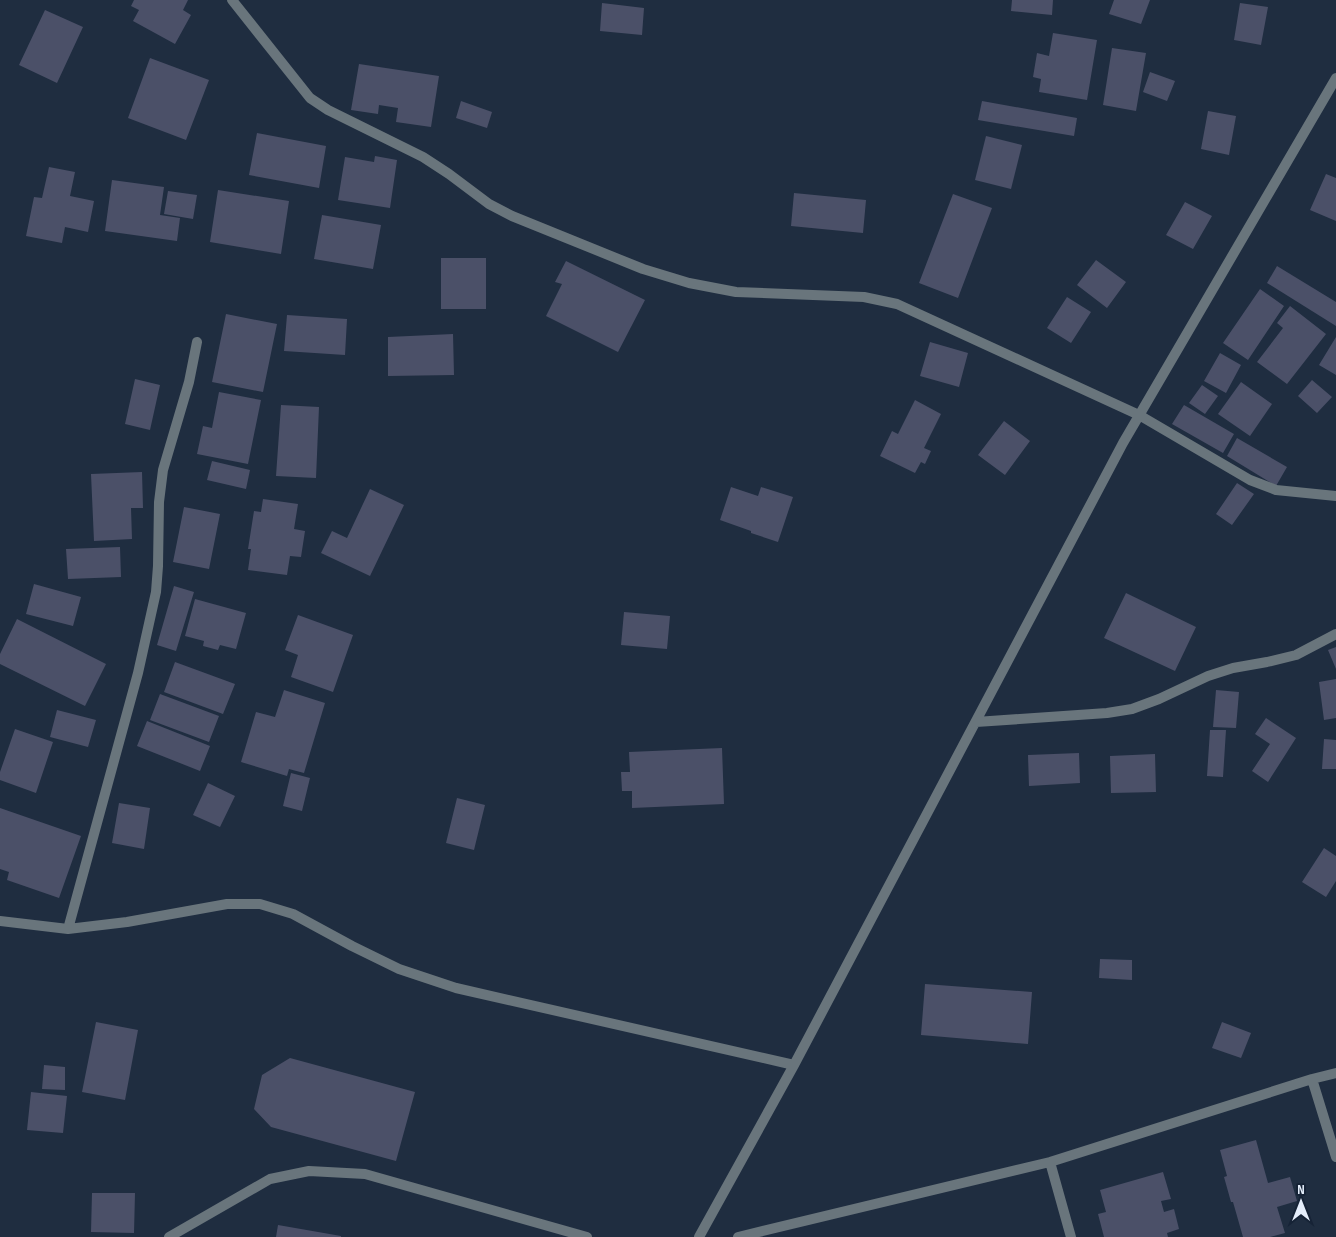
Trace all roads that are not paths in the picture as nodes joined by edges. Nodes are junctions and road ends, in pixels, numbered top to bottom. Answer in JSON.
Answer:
{"nodes":[{"id":1,"x":232,"y":0,"type":"edge"},
{"id":2,"x":1336,"y":78,"type":"edge"},
{"id":3,"x":197,"y":342,"type":"dead end"},
{"id":4,"x":1139,"y":415,"type":"junction"},
{"id":5,"x":1336,"y":496,"type":"edge"},
{"id":6,"x":1336,"y":634,"type":"edge"},
{"id":7,"x":976,"y":722,"type":"junction"},
{"id":8,"x":0,"y":921,"type":"edge"},
{"id":9,"x":68,"y":928,"type":"junction"},
{"id":10,"x":794,"y":1065,"type":"junction"},
{"id":11,"x":1336,"y":1073,"type":"edge"},
{"id":12,"x":1312,"y":1079,"type":"junction"},
{"id":13,"x":1336,"y":1157,"type":"edge"},
{"id":14,"x":1050,"y":1162,"type":"junction"},
{"id":15,"x":169,"y":1237,"type":"edge"},
{"id":16,"x":587,"y":1237,"type":"edge"},
{"id":17,"x":699,"y":1237,"type":"edge"},
{"id":18,"x":738,"y":1237,"type":"edge"},
{"id":19,"x":1071,"y":1237,"type":"edge"}],
"edges":[{"from":1,"to":4,"type":"street"},
{"from":2,"to":4,"type":"street"},
{"from":3,"to":9,"type":"street"},
{"from":4,"to":5,"type":"street"},
{"from":4,"to":7,"type":"street"},
{"from":6,"to":7,"type":"street"},
{"from":7,"to":10,"type":"street"},
{"from":8,"to":9,"type":"street"},
{"from":9,"to":10,"type":"street"},
{"from":10,"to":17,"type":"street"},
{"from":11,"to":12,"type":"street"},
{"from":12,"to":13,"type":"street"},
{"from":12,"to":14,"type":"street"},
{"from":14,"to":18,"type":"street"},
{"from":14,"to":19,"type":"street"},
{"from":15,"to":16,"type":"street"}]}
